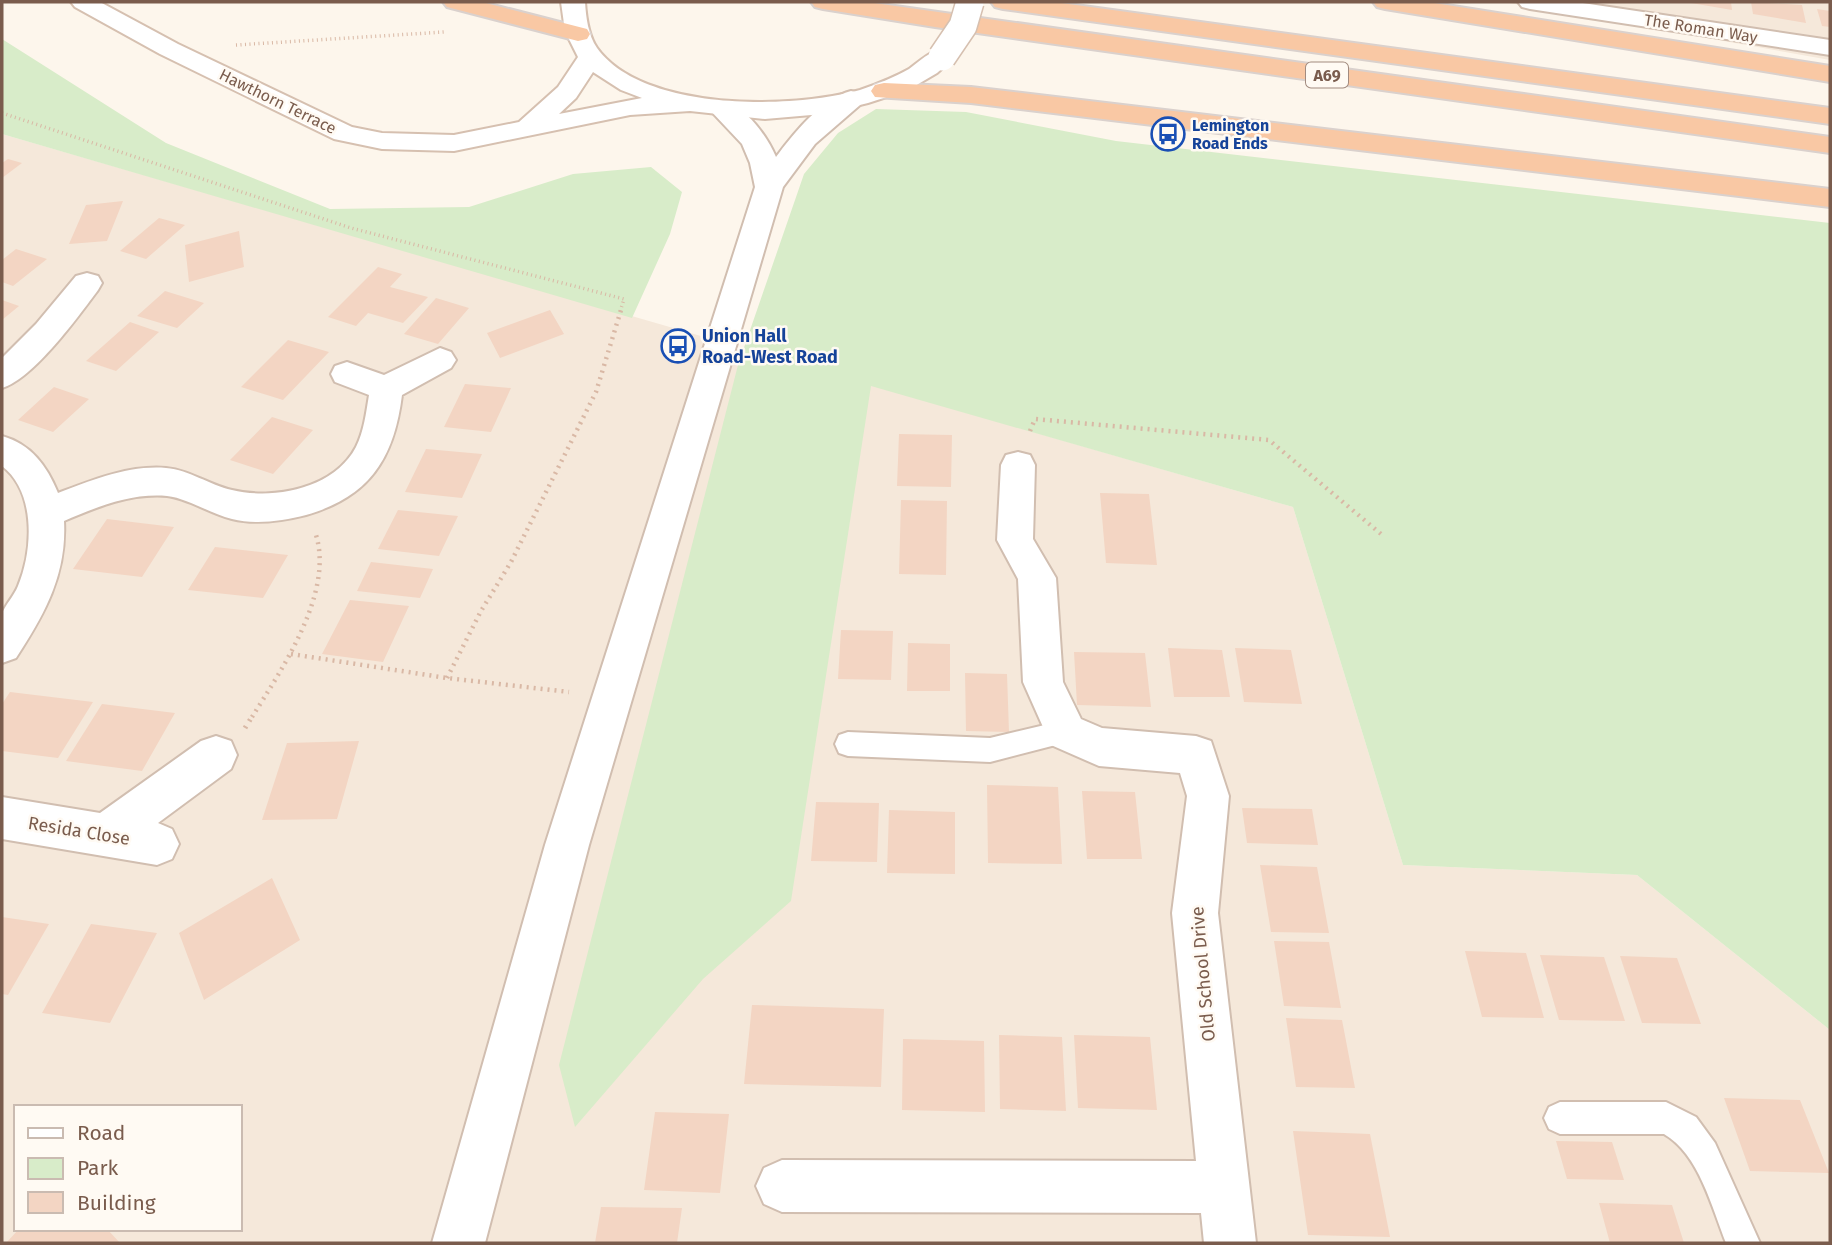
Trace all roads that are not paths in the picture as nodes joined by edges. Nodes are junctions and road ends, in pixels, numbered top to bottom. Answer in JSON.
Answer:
{"nodes":[{"id":1,"x":83,"y":2,"type":"edge"},
{"id":2,"x":455,"y":2,"type":"edge"},
{"id":3,"x":573,"y":2,"type":"edge"},
{"id":4,"x":823,"y":2,"type":"edge"},
{"id":5,"x":970,"y":2,"type":"edge"},
{"id":6,"x":1003,"y":2,"type":"edge"},
{"id":7,"x":1385,"y":2,"type":"edge"},
{"id":8,"x":1530,"y":2,"type":"edge"},
{"id":9,"x":584,"y":45,"type":"junction"},
{"id":10,"x":1830,"y":48,"type":"edge"},
{"id":11,"x":1830,"y":74,"type":"edge"},
{"id":12,"x":884,"y":90,"type":"junction"},
{"id":13,"x":851,"y":99,"type":"junction"},
{"id":14,"x":691,"y":103,"type":"junction"},
{"id":15,"x":722,"y":109,"type":"junction"},
{"id":16,"x":1830,"y":116,"type":"edge"},
{"id":17,"x":529,"y":126,"type":"junction"},
{"id":18,"x":1830,"y":145,"type":"edge"},
{"id":19,"x":769,"y":187,"type":"junction"},
{"id":20,"x":1830,"y":198,"type":"edge"},
{"id":21,"x":87,"y":283,"type":"dead end"},
{"id":22,"x":440,"y":360,"type":"dead end"},
{"id":23,"x":346,"y":373,"type":"dead end"},
{"id":24,"x":2,"y":376,"type":"edge"},
{"id":25,"x":386,"y":389,"type":"junction"},
{"id":26,"x":2,"y":449,"type":"edge"},
{"id":27,"x":1018,"y":465,"type":"road end"},
{"id":28,"x":44,"y":514,"type":"junction"},
{"id":29,"x":2,"y":646,"type":"edge"},
{"id":30,"x":1066,"y":732,"type":"junction"},
{"id":31,"x":848,"y":744,"type":"dead end"},
{"id":32,"x":216,"y":755,"type":"road end"},
{"id":33,"x":2,"y":818,"type":"edge"},
{"id":34,"x":106,"y":835,"type":"junction"},
{"id":35,"x":157,"y":844,"type":"dead end"},
{"id":36,"x":1560,"y":1118,"type":"dead end"},
{"id":37,"x":782,"y":1186,"type":"dead end"},
{"id":38,"x":1226,"y":1187,"type":"junction"},
{"id":39,"x":458,"y":1243,"type":"edge"},
{"id":40,"x":1230,"y":1243,"type":"edge"},
{"id":41,"x":1743,"y":1243,"type":"edge"}],
"edges":[{"from":1,"to":17,"type":"street","name":"Hawthorn Terrace"},
{"from":2,"to":9,"type":"highway"},
{"from":3,"to":9,"type":"street"},
{"from":4,"to":18,"type":"highway","number":"A69"},
{"from":5,"to":12,"type":"street","bridge":true},
{"from":6,"to":16,"type":"highway","number":"A69"},
{"from":7,"to":11,"type":"highway"},
{"from":8,"to":10,"type":"street","name":"The Roman Way"},
{"from":9,"to":14,"type":"street"},
{"from":9,"to":17,"type":"street","name":"Hawthorn Terrace"},
{"from":12,"to":13,"type":"street"},
{"from":12,"to":20,"type":"highway"},
{"from":13,"to":15,"type":"street"},
{"from":13,"to":19,"type":"street"},
{"from":14,"to":15,"type":"street"},
{"from":14,"to":17,"type":"street","name":"Hawthorn Terrace"},
{"from":15,"to":19,"type":"street"},
{"from":19,"to":39,"type":"street"},
{"from":21,"to":24,"type":"street"},
{"from":22,"to":25,"type":"street"},
{"from":23,"to":25,"type":"street"},
{"from":25,"to":28,"type":"street"},
{"from":26,"to":28,"type":"street"},
{"from":27,"to":30,"type":"street"},
{"from":28,"to":29,"type":"street"},
{"from":30,"to":31,"type":"lane"},
{"from":30,"to":38,"type":"street","name":"Old School Drive"},
{"from":32,"to":34,"type":"street"},
{"from":33,"to":34,"type":"street","name":"Resida Close"},
{"from":34,"to":35,"type":"street","name":"Resida Close"},
{"from":36,"to":41,"type":"lane"},
{"from":37,"to":38,"type":"street"},
{"from":38,"to":40,"type":"street","name":"Old School Drive"}]}
